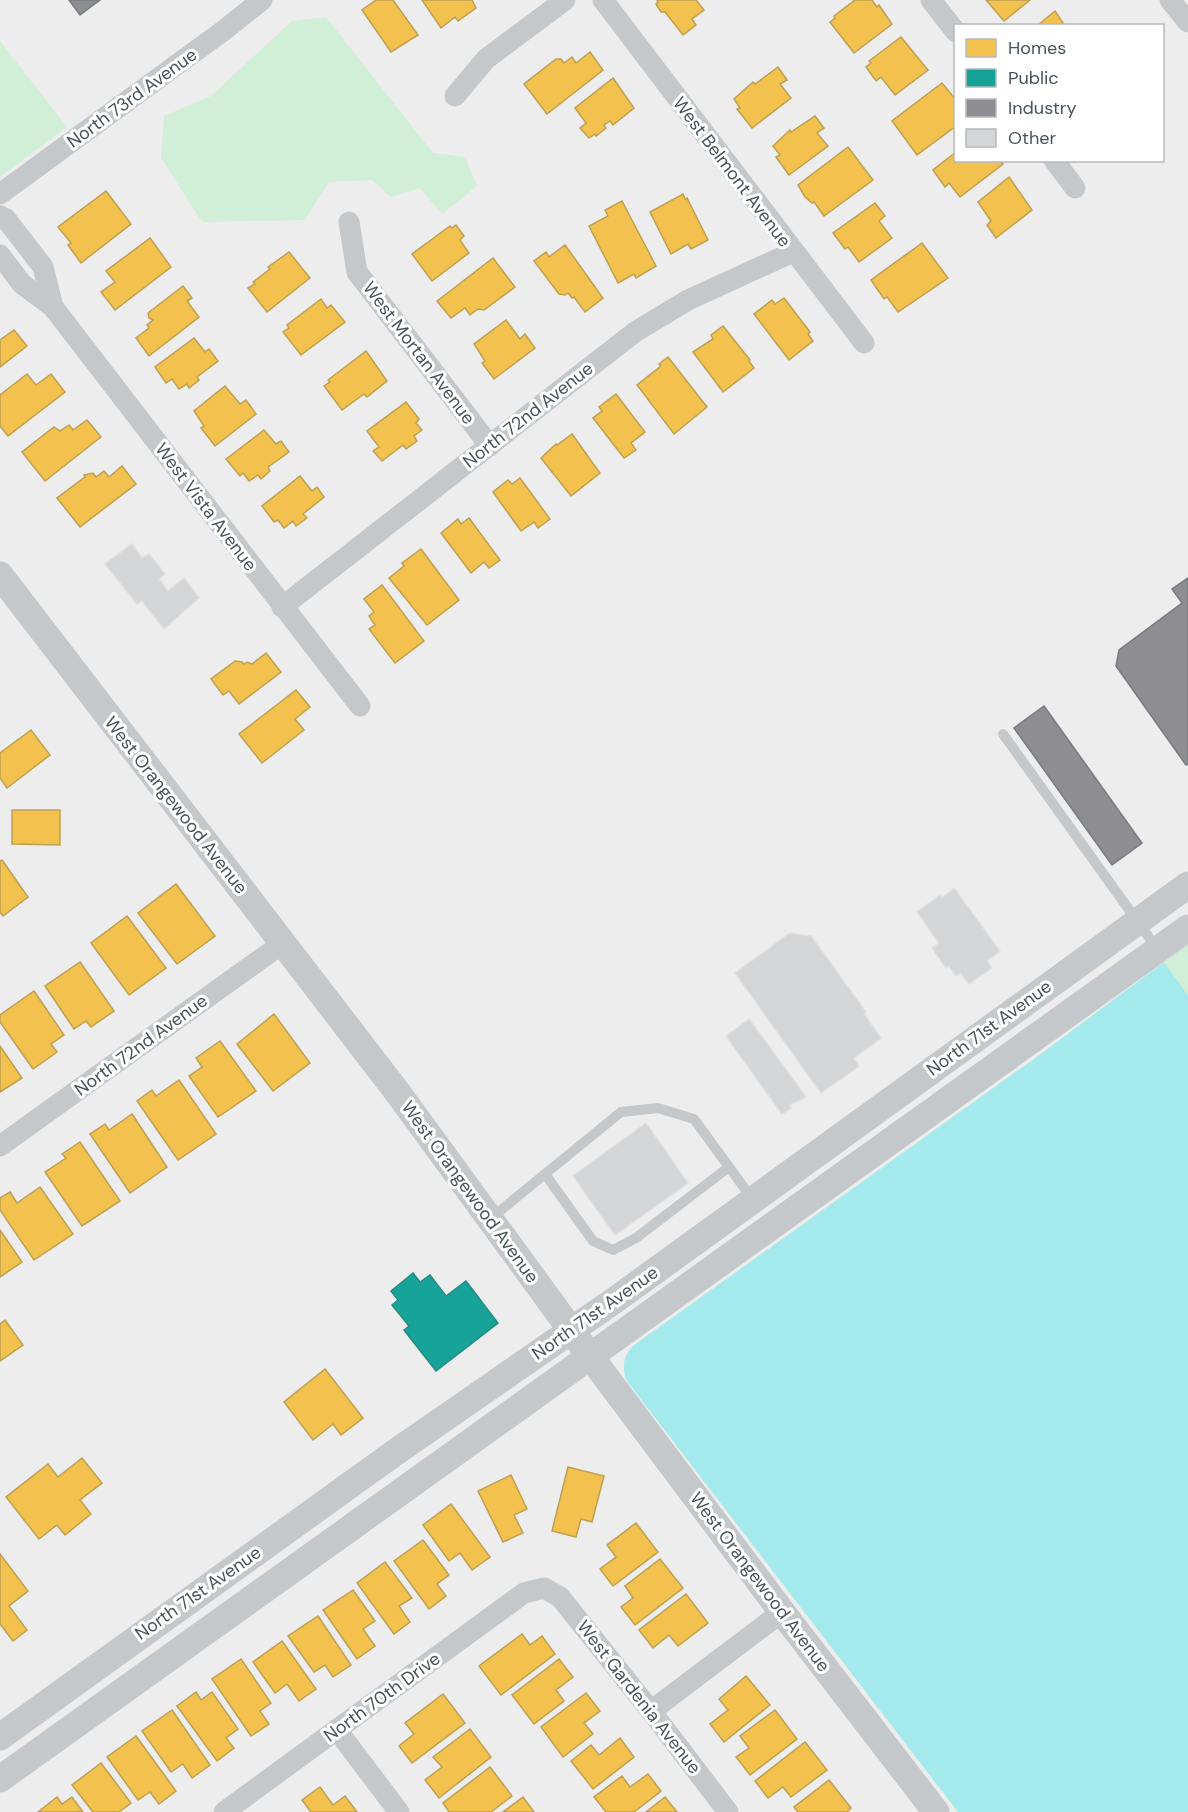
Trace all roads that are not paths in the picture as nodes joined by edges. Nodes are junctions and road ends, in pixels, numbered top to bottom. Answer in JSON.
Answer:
{"nodes":[{"id":1,"x":262,"y":0,"type":"edge"},
{"id":2,"x":565,"y":0,"type":"edge"},
{"id":3,"x":603,"y":0,"type":"edge"},
{"id":4,"x":931,"y":0,"type":"edge"},
{"id":5,"x":1170,"y":0,"type":"edge"},
{"id":6,"x":1188,"y":22,"type":"edge"},
{"id":7,"x":954,"y":29,"type":"edge"},
{"id":8,"x":454,"y":96,"type":"dead end"},
{"id":9,"x":1056,"y":162,"type":"edge"},
{"id":10,"x":1075,"y":188,"type":"dead end"},
{"id":11,"x":0,"y":194,"type":"edge"},
{"id":12,"x":0,"y":216,"type":"edge"},
{"id":13,"x":350,"y":222,"type":"dead end"},
{"id":14,"x":793,"y":252,"type":"junction"},
{"id":15,"x":0,"y":255,"type":"edge"},
{"id":16,"x":53,"y":307,"type":"junction"},
{"id":17,"x":864,"y":343,"type":"dead end"},
{"id":18,"x":490,"y":446,"type":"junction"},
{"id":19,"x":0,"y":575,"type":"edge"},
{"id":20,"x":282,"y":607,"type":"junction"},
{"id":21,"x":360,"y":706,"type":"dead end"},
{"id":22,"x":1003,"y":734,"type":"dead end"},
{"id":23,"x":1188,"y":885,"type":"edge"},
{"id":24,"x":1138,"y":921,"type":"junction"},
{"id":25,"x":1188,"y":928,"type":"edge"},
{"id":26,"x":283,"y":943,"type":"junction"},
{"id":27,"x":1158,"y":950,"type":"junction"},
{"id":28,"x":0,"y":1146,"type":"edge"},
{"id":29,"x":729,"y":1167,"type":"junction"},
{"id":30,"x":545,"y":1174,"type":"junction"},
{"id":31,"x":753,"y":1200,"type":"junction"},
{"id":32,"x":490,"y":1219,"type":"junction"},
{"id":33,"x":571,"y":1330,"type":"junction"},
{"id":34,"x":590,"y":1356,"type":"junction"},
{"id":35,"x":544,"y":1588,"type":"joint"},
{"id":36,"x":782,"y":1612,"type":"junction"},
{"id":37,"x":94,"y":1668,"type":"junction"},
{"id":38,"x":115,"y":1696,"type":"junction"},
{"id":39,"x":651,"y":1711,"type":"junction"},
{"id":40,"x":337,"y":1730,"type":"junction"},
{"id":41,"x":0,"y":1737,"type":"edge"},
{"id":42,"x":0,"y":1779,"type":"edge"},
{"id":43,"x":224,"y":1812,"type":"edge"},
{"id":44,"x":399,"y":1812,"type":"edge"},
{"id":45,"x":728,"y":1812,"type":"edge"},
{"id":46,"x":936,"y":1812,"type":"edge"}],
"edges":[{"from":1,"to":11,"type":"street","name":"North 73rd Avenue"},
{"from":2,"to":8,"type":"street"},
{"from":3,"to":14,"type":"street","name":"West Belmont Avenue"},
{"from":4,"to":7,"type":"street"},
{"from":5,"to":6,"type":"street"},
{"from":9,"to":10,"type":"street"},
{"from":12,"to":16,"type":"street","name":"West Vista Avenue"},
{"from":13,"to":18,"type":"street","name":"West Mortan Avenue"},
{"from":14,"to":17,"type":"street","name":"West Belmont Avenue"},
{"from":14,"to":18,"type":"street","name":"North 72nd Avenue"},
{"from":15,"to":16,"type":"street","name":"West Vista Avenue"},
{"from":16,"to":20,"type":"street","name":"West Vista Avenue"},
{"from":18,"to":20,"type":"street","name":"North 72nd Avenue"},
{"from":19,"to":26,"type":"street","name":"West Orangewood Avenue"},
{"from":20,"to":21,"type":"street","name":"West Vista Avenue"},
{"from":22,"to":24,"type":"lane"},
{"from":23,"to":24,"type":"street","name":"North 71st Avenue"},
{"from":24,"to":27,"type":"lane"},
{"from":24,"to":31,"type":"street","name":"North 71st Avenue"},
{"from":25,"to":27,"type":"street","name":"North 71st Avenue"},
{"from":26,"to":28,"type":"street","name":"North 72nd Avenue"},
{"from":26,"to":32,"type":"street","name":"West Orangewood Avenue"},
{"from":27,"to":34,"type":"street","name":"North 71st Avenue"},
{"from":29,"to":30,"type":"lane"},
{"from":29,"to":30,"type":"lane"},
{"from":29,"to":31,"type":"lane"},
{"from":30,"to":32,"type":"lane"},
{"from":31,"to":33,"type":"street","name":"North 71st Avenue"},
{"from":32,"to":33,"type":"street","name":"West Orangewood Avenue"},
{"from":33,"to":34,"type":"street","name":"West Orangewood Avenue"},
{"from":33,"to":37,"type":"street","name":"North 71st Avenue"},
{"from":34,"to":36,"type":"street","name":"West Orangewood Avenue"},
{"from":34,"to":38,"type":"street","name":"North 71st Avenue"},
{"from":35,"to":39,"type":"street","name":"West Gardenia Avenue"},
{"from":35,"to":40,"type":"street","name":"North 70th Drive"},
{"from":36,"to":39,"type":"street"},
{"from":36,"to":46,"type":"street","name":"West Orangewood Avenue"},
{"from":37,"to":38,"type":"street"},
{"from":37,"to":41,"type":"street","name":"North 71st Avenue"},
{"from":38,"to":42,"type":"street","name":"North 71st Avenue"},
{"from":39,"to":45,"type":"street","name":"West Gardenia Avenue"},
{"from":40,"to":43,"type":"street","name":"North 70th Drive"},
{"from":40,"to":44,"type":"street"}]}
